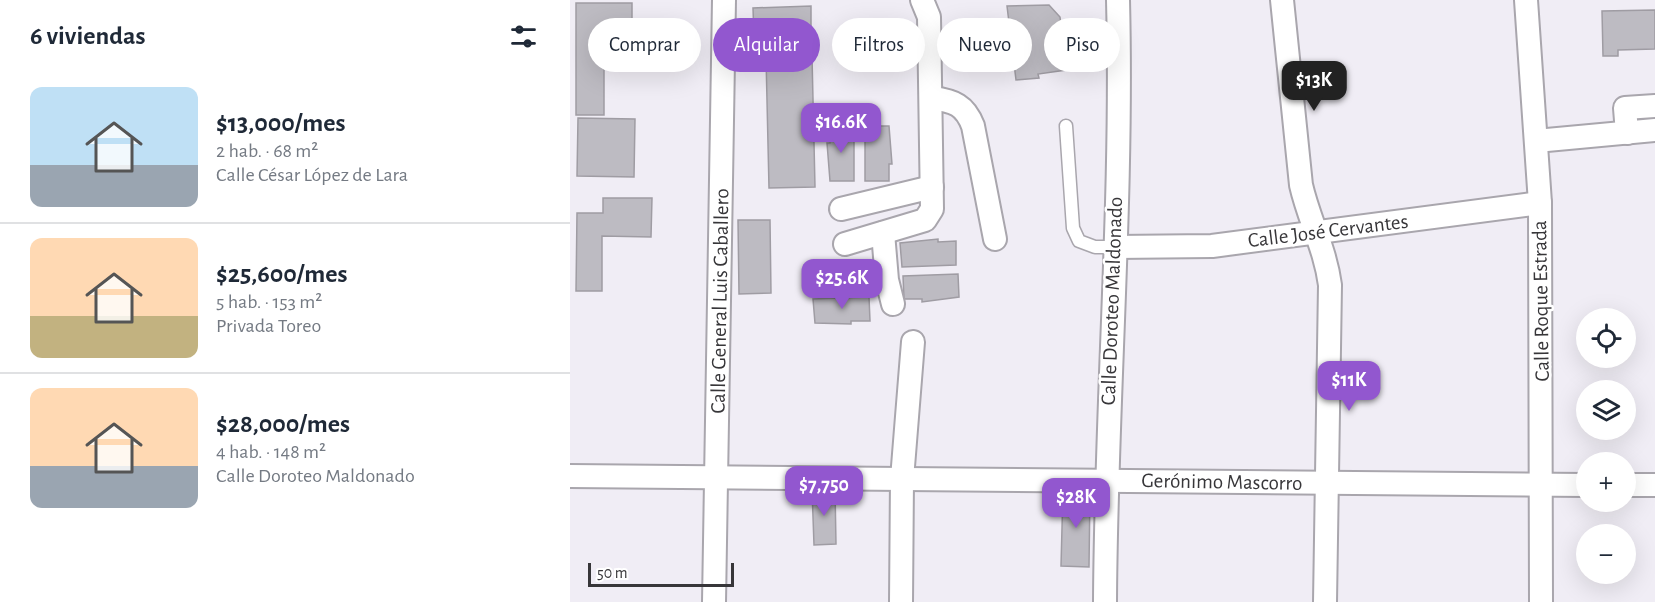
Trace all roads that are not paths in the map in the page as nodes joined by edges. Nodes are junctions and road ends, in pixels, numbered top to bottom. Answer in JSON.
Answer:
{"nodes":[{"id":1,"x":724,"y":0,"type":"edge"},
{"id":2,"x":922,"y":0,"type":"edge"},
{"id":3,"x":1118,"y":0,"type":"edge"},
{"id":4,"x":1282,"y":0,"type":"edge"},
{"id":5,"x":1526,"y":0,"type":"edge"},
{"id":6,"x":932,"y":98,"type":"junction"},
{"id":7,"x":1655,"y":106,"type":"edge"},
{"id":8,"x":1066,"y":126,"type":"dead end"},
{"id":9,"x":1655,"y":130,"type":"edge"},
{"id":10,"x":1628,"y":133,"type":"junction"},
{"id":11,"x":1536,"y":141,"type":"junction"},
{"id":12,"x":932,"y":187,"type":"junction"},
{"id":13,"x":1540,"y":203,"type":"junction"},
{"id":14,"x":841,"y":209,"type":"dead end"},
{"id":15,"x":1317,"y":232,"type":"junction"},
{"id":16,"x":883,"y":233,"type":"junction"},
{"id":17,"x":995,"y":239,"type":"dead end"},
{"id":18,"x":845,"y":244,"type":"dead end"},
{"id":19,"x":1115,"y":247,"type":"junction"},
{"id":20,"x":893,"y":304,"type":"dead end"},
{"id":21,"x":913,"y":342,"type":"dead end"},
{"id":22,"x":570,"y":476,"type":"edge"},
{"id":23,"x":716,"y":477,"type":"junction"},
{"id":24,"x":902,"y":479,"type":"junction"},
{"id":25,"x":1106,"y":480,"type":"junction"},
{"id":26,"x":1327,"y":483,"type":"junction"},
{"id":27,"x":1543,"y":484,"type":"junction"},
{"id":28,"x":1576,"y":485,"type":"edge"},
{"id":29,"x":1636,"y":485,"type":"edge"},
{"id":30,"x":1655,"y":485,"type":"edge"},
{"id":31,"x":714,"y":602,"type":"edge"},
{"id":32,"x":901,"y":602,"type":"edge"},
{"id":33,"x":1105,"y":602,"type":"edge"},
{"id":34,"x":1325,"y":602,"type":"edge"},
{"id":35,"x":1541,"y":602,"type":"edge"}],
"edges":[{"from":1,"to":23,"type":"street","name":"Calle General Luis Caballero"},
{"from":2,"to":6,"type":"street"},
{"from":3,"to":19,"type":"street","name":"Calle Doroteo Maldonado"},
{"from":4,"to":15,"type":"street"},
{"from":5,"to":11,"type":"street","name":"Calle Roque Estrada"},
{"from":6,"to":12,"type":"street"},
{"from":6,"to":17,"type":"street"},
{"from":7,"to":10,"type":"street"},
{"from":8,"to":19,"type":"lane"},
{"from":9,"to":10,"type":"street"},
{"from":10,"to":11,"type":"street"},
{"from":11,"to":13,"type":"street","name":"Calle Roque Estrada"},
{"from":12,"to":14,"type":"street"},
{"from":12,"to":16,"type":"street"},
{"from":13,"to":15,"type":"street","name":"Calle José Cervantes"},
{"from":13,"to":27,"type":"street","name":"Calle Roque Estrada"},
{"from":15,"to":19,"type":"street","name":"Calle José Cervantes"},
{"from":15,"to":26,"type":"street"},
{"from":16,"to":18,"type":"street"},
{"from":16,"to":20,"type":"street"},
{"from":19,"to":25,"type":"street","name":"Calle Doroteo Maldonado"},
{"from":21,"to":24,"type":"street"},
{"from":22,"to":23,"type":"street","name":"Gerónimo Mascorro"},
{"from":23,"to":24,"type":"street","name":"Gerónimo Mascorro"},
{"from":23,"to":31,"type":"street","name":"Calle General Luis Caballero"},
{"from":24,"to":25,"type":"street","name":"Gerónimo Mascorro"},
{"from":24,"to":32,"type":"street"},
{"from":25,"to":26,"type":"street","name":"Gerónimo Mascorro"},
{"from":25,"to":33,"type":"street","name":"Calle Doroteo Maldonado"},
{"from":26,"to":27,"type":"street","name":"Gerónimo Mascorro"},
{"from":26,"to":34,"type":"street"},
{"from":27,"to":28,"type":"street","name":"Gerónimo Mascorro"},
{"from":27,"to":35,"type":"street","name":"Calle Roque Estrada"},
{"from":29,"to":30,"type":"street"}]}
